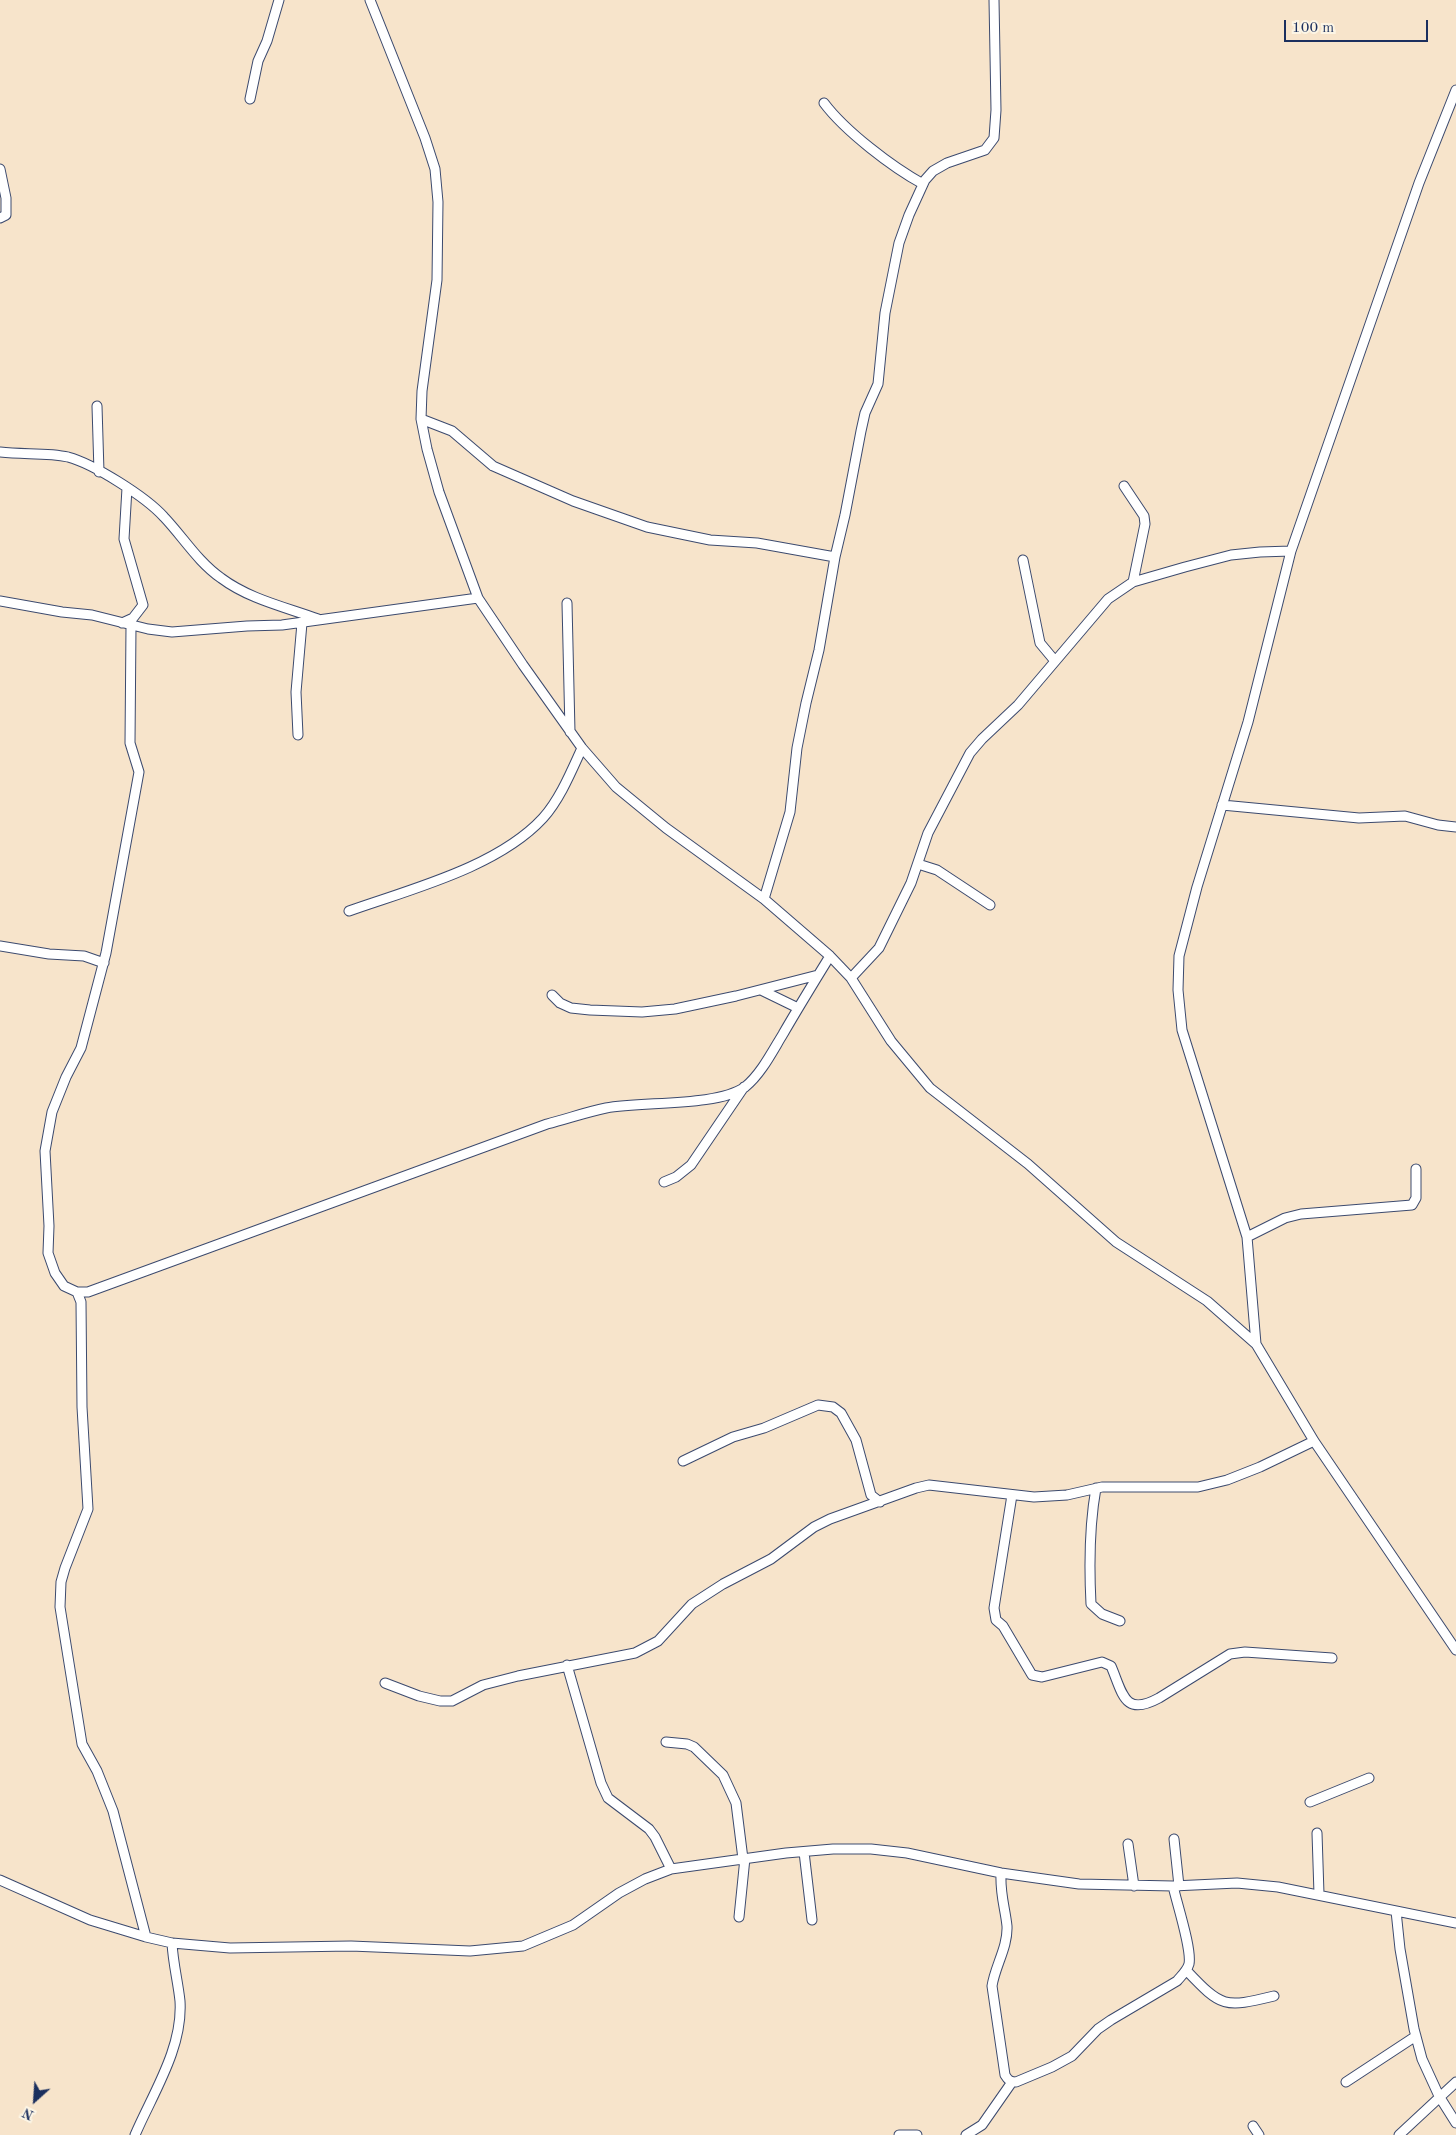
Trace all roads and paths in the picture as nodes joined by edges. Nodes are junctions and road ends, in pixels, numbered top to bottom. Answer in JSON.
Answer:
{"nodes":[{"id":1,"x":279,"y":0,"type":"edge"},
{"id":2,"x":370,"y":0,"type":"edge"},
{"id":3,"x":994,"y":0,"type":"edge"},
{"id":4,"x":1456,"y":90,"type":"edge"},
{"id":5,"x":250,"y":99,"type":"dead end"},
{"id":6,"x":824,"y":104,"type":"dead end"},
{"id":7,"x":0,"y":169,"type":"edge"},
{"id":8,"x":923,"y":184,"type":"junction"},
{"id":9,"x":0,"y":218,"type":"edge"},
{"id":10,"x":97,"y":406,"type":"dead end"},
{"id":11,"x":422,"y":419,"type":"junction"},
{"id":12,"x":0,"y":452,"type":"edge"},
{"id":13,"x":99,"y":472,"type":"junction"},
{"id":14,"x":1124,"y":486,"type":"dead end"},
{"id":15,"x":127,"y":488,"type":"junction"},
{"id":16,"x":1291,"y":551,"type":"junction"},
{"id":17,"x":835,"y":557,"type":"junction"},
{"id":18,"x":1023,"y":560,"type":"dead end"},
{"id":19,"x":1133,"y":582,"type":"junction"},
{"id":20,"x":478,"y":598,"type":"junction"},
{"id":21,"x":0,"y":600,"type":"edge"},
{"id":22,"x":567,"y":603,"type":"dead end"},
{"id":23,"x":321,"y":620,"type":"junction"},
{"id":24,"x":122,"y":623,"type":"junction"},
{"id":25,"x":302,"y":623,"type":"junction"},
{"id":26,"x":132,"y":626,"type":"junction"},
{"id":27,"x":1055,"y":662,"type":"junction"},
{"id":28,"x":570,"y":732,"type":"junction"},
{"id":29,"x":298,"y":735,"type":"dead end"},
{"id":30,"x":582,"y":748,"type":"junction"},
{"id":31,"x":1222,"y":805,"type":"junction"},
{"id":32,"x":1456,"y":827,"type":"edge"},
{"id":33,"x":918,"y":864,"type":"junction"},
{"id":34,"x":764,"y":899,"type":"junction"},
{"id":35,"x":990,"y":905,"type":"dead end"},
{"id":36,"x":349,"y":911,"type":"dead end"},
{"id":37,"x":0,"y":946,"type":"edge"},
{"id":38,"x":830,"y":956,"type":"junction"},
{"id":39,"x":104,"y":963,"type":"junction"},
{"id":40,"x":818,"y":975,"type":"junction"},
{"id":41,"x":851,"y":978,"type":"junction"},
{"id":42,"x":761,"y":990,"type":"junction"},
{"id":43,"x":552,"y":995,"type":"dead end"},
{"id":44,"x":798,"y":1008,"type":"junction"},
{"id":45,"x":744,"y":1087,"type":"junction"},
{"id":46,"x":1416,"y":1169,"type":"dead end"},
{"id":47,"x":664,"y":1182,"type":"dead end"},
{"id":48,"x":1247,"y":1237,"type":"junction"},
{"id":49,"x":77,"y":1292,"type":"junction"},
{"id":50,"x":1256,"y":1344,"type":"junction"},
{"id":51,"x":1314,"y":1441,"type":"junction"},
{"id":52,"x":683,"y":1461,"type":"dead end"},
{"id":53,"x":1096,"y":1488,"type":"junction"},
{"id":54,"x":1012,"y":1495,"type":"junction"},
{"id":55,"x":880,"y":1502,"type":"junction"},
{"id":56,"x":1120,"y":1621,"type":"dead end"},
{"id":57,"x":1456,"y":1650,"type":"edge"},
{"id":58,"x":1332,"y":1658,"type":"dead end"},
{"id":59,"x":567,"y":1665,"type":"junction"},
{"id":60,"x":386,"y":1683,"type":"dead end"},
{"id":61,"x":666,"y":1742,"type":"dead end"},
{"id":62,"x":1369,"y":1778,"type":"dead end"},
{"id":63,"x":1310,"y":1802,"type":"dead end"},
{"id":64,"x":1317,"y":1833,"type":"dead end"},
{"id":65,"x":1174,"y":1839,"type":"dead end"},
{"id":66,"x":1128,"y":1844,"type":"dead end"},
{"id":67,"x":804,"y":1852,"type":"junction"},
{"id":68,"x":744,"y":1859,"type":"junction"},
{"id":69,"x":671,"y":1869,"type":"junction"},
{"id":70,"x":1001,"y":1873,"type":"junction"},
{"id":71,"x":0,"y":1880,"type":"edge"},
{"id":72,"x":1134,"y":1886,"type":"junction"},
{"id":73,"x":1176,"y":1886,"type":"junction"},
{"id":74,"x":1318,"y":1894,"type":"junction"},
{"id":75,"x":1396,"y":1911,"type":"junction"},
{"id":76,"x":739,"y":1917,"type":"dead end"},
{"id":77,"x":812,"y":1920,"type":"dead end"},
{"id":78,"x":1456,"y":1923,"type":"edge"},
{"id":79,"x":146,"y":1937,"type":"junction"},
{"id":80,"x":172,"y":1943,"type":"junction"},
{"id":81,"x":1186,"y":1970,"type":"junction"},
{"id":82,"x":1274,"y":1996,"type":"dead end"},
{"id":83,"x":1416,"y":2036,"type":"junction"},
{"id":84,"x":1012,"y":2082,"type":"junction"},
{"id":85,"x":1346,"y":2082,"type":"dead end"},
{"id":86,"x":1456,"y":2082,"type":"edge"},
{"id":87,"x":1439,"y":2096,"type":"junction"},
{"id":88,"x":1456,"y":2123,"type":"edge"},
{"id":89,"x":1252,"y":2126,"type":"dead end"},
{"id":90,"x":978,"y":2132,"type":"edge"},
{"id":91,"x":135,"y":2135,"type":"edge"},
{"id":92,"x":899,"y":2135,"type":"edge"},
{"id":93,"x":917,"y":2135,"type":"edge"},
{"id":94,"x":966,"y":2135,"type":"edge"},
{"id":95,"x":1259,"y":2135,"type":"edge"},
{"id":96,"x":1399,"y":2135,"type":"edge"}],
"edges":[{"from":1,"to":5,"type":"street"},
{"from":2,"to":11,"type":"street"},
{"from":3,"to":8,"type":"street"},
{"from":4,"to":16,"type":"street"},
{"from":6,"to":8,"type":"street"},
{"from":7,"to":9,"type":"street"},
{"from":8,"to":17,"type":"street"},
{"from":10,"to":13,"type":"street"},
{"from":11,"to":17,"type":"street"},
{"from":11,"to":20,"type":"street"},
{"from":12,"to":13,"type":"street"},
{"from":13,"to":15,"type":"street"},
{"from":14,"to":19,"type":"street"},
{"from":15,"to":23,"type":"street"},
{"from":15,"to":24,"type":"street"},
{"from":16,"to":19,"type":"street"},
{"from":16,"to":31,"type":"street"},
{"from":17,"to":34,"type":"street"},
{"from":18,"to":27,"type":"street"},
{"from":19,"to":27,"type":"street"},
{"from":20,"to":23,"type":"street"},
{"from":20,"to":28,"type":"street"},
{"from":21,"to":24,"type":"street"},
{"from":22,"to":28,"type":"street"},
{"from":23,"to":25,"type":"street"},
{"from":24,"to":26,"type":"street"},
{"from":25,"to":26,"type":"street"},
{"from":25,"to":29,"type":"street"},
{"from":26,"to":39,"type":"street"},
{"from":27,"to":33,"type":"street"},
{"from":28,"to":30,"type":"street"},
{"from":30,"to":34,"type":"street"},
{"from":30,"to":36,"type":"street"},
{"from":31,"to":32,"type":"street"},
{"from":31,"to":48,"type":"street"},
{"from":33,"to":35,"type":"street"},
{"from":33,"to":41,"type":"street"},
{"from":34,"to":38,"type":"street"},
{"from":37,"to":39,"type":"street"},
{"from":38,"to":40,"type":"street"},
{"from":38,"to":41,"type":"street"},
{"from":39,"to":49,"type":"street"},
{"from":40,"to":42,"type":"street"},
{"from":40,"to":44,"type":"street"},
{"from":41,"to":50,"type":"street"},
{"from":42,"to":43,"type":"street"},
{"from":42,"to":44,"type":"street"},
{"from":44,"to":45,"type":"street"},
{"from":45,"to":47,"type":"street"},
{"from":45,"to":49,"type":"street"},
{"from":46,"to":48,"type":"street"},
{"from":48,"to":50,"type":"street"},
{"from":49,"to":79,"type":"street"},
{"from":50,"to":51,"type":"street"},
{"from":51,"to":53,"type":"street"},
{"from":51,"to":57,"type":"street"},
{"from":52,"to":55,"type":"street"},
{"from":53,"to":54,"type":"street"},
{"from":53,"to":56,"type":"street"},
{"from":54,"to":55,"type":"street"},
{"from":54,"to":58,"type":"street"},
{"from":55,"to":59,"type":"street"},
{"from":59,"to":60,"type":"street"},
{"from":59,"to":69,"type":"street"},
{"from":61,"to":68,"type":"street"},
{"from":62,"to":63,"type":"street"},
{"from":64,"to":74,"type":"street"},
{"from":65,"to":73,"type":"street"},
{"from":66,"to":72,"type":"street"},
{"from":67,"to":68,"type":"street"},
{"from":67,"to":70,"type":"street"},
{"from":67,"to":77,"type":"street"},
{"from":68,"to":69,"type":"street"},
{"from":68,"to":76,"type":"street"},
{"from":69,"to":80,"type":"street"},
{"from":70,"to":72,"type":"street"},
{"from":70,"to":84,"type":"street"},
{"from":71,"to":79,"type":"street"},
{"from":72,"to":73,"type":"street"},
{"from":73,"to":74,"type":"street"},
{"from":73,"to":81,"type":"street"},
{"from":74,"to":75,"type":"street"},
{"from":75,"to":78,"type":"street"},
{"from":75,"to":83,"type":"street"},
{"from":79,"to":80,"type":"street"},
{"from":80,"to":91,"type":"street"},
{"from":81,"to":82,"type":"street"},
{"from":81,"to":84,"type":"street"},
{"from":83,"to":85,"type":"street"},
{"from":83,"to":87,"type":"street"},
{"from":84,"to":90,"type":"street"},
{"from":86,"to":87,"type":"street"},
{"from":87,"to":88,"type":"street"},
{"from":87,"to":96,"type":"street"},
{"from":89,"to":95,"type":"street"},
{"from":90,"to":94,"type":"street"},
{"from":92,"to":93,"type":"street"}]}
